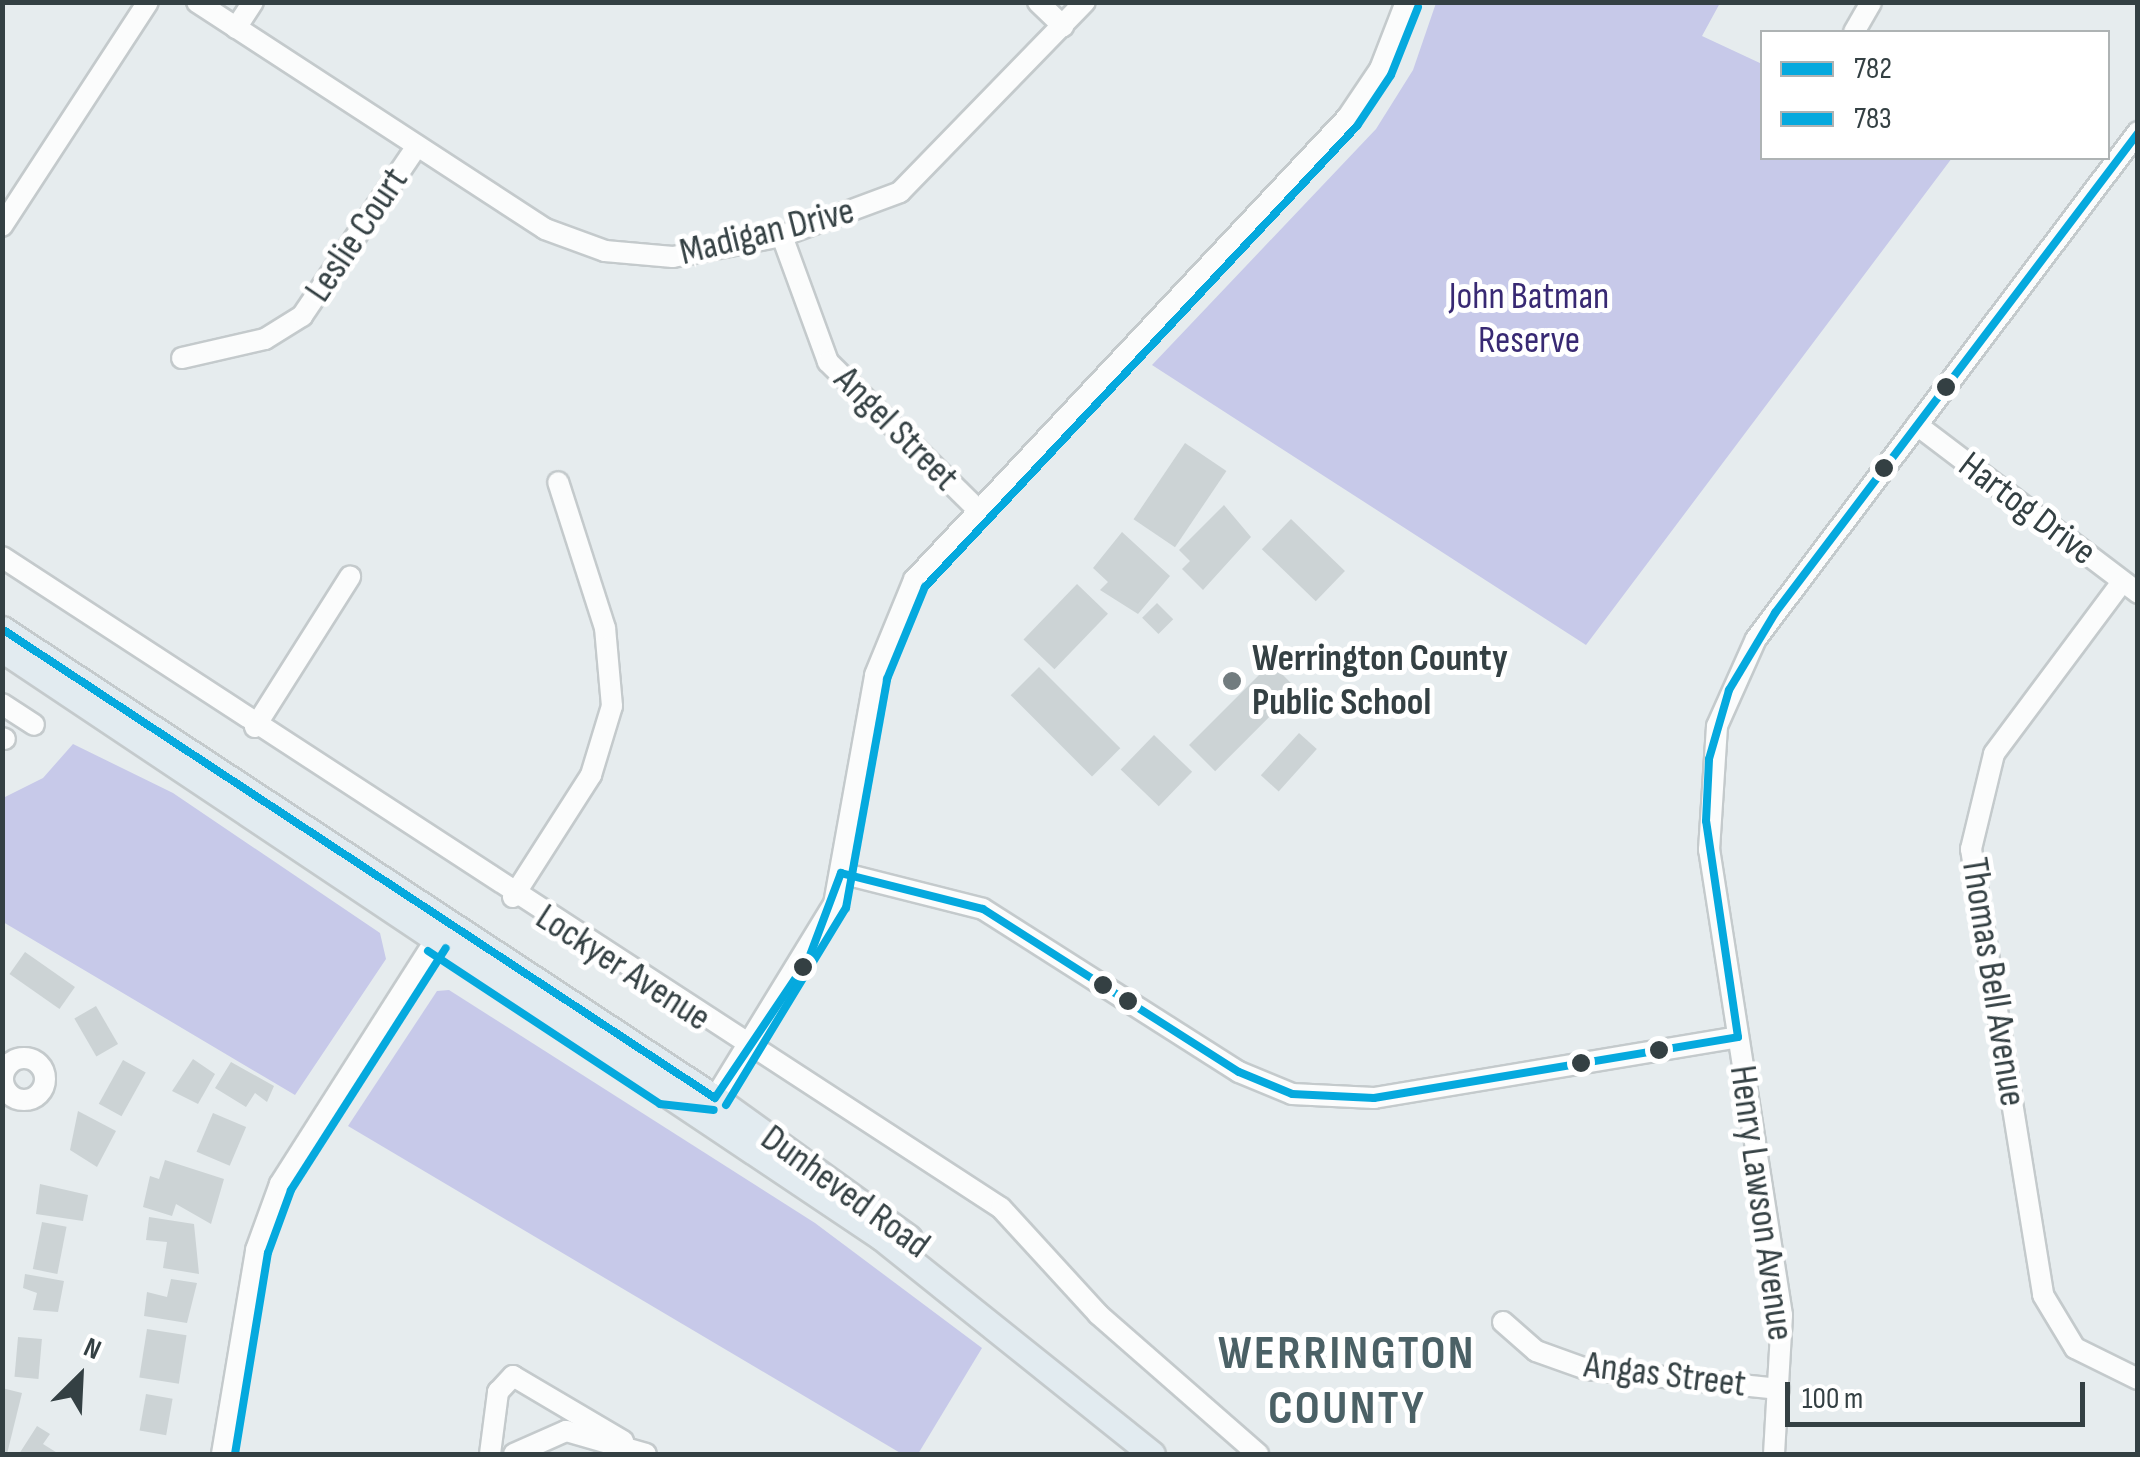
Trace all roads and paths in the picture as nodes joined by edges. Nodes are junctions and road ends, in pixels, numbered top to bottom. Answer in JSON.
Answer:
{"nodes":[{"id":1,"x":148,"y":2,"type":"edge"},
{"id":2,"x":196,"y":2,"type":"edge"},
{"id":3,"x":253,"y":2,"type":"edge"},
{"id":4,"x":1038,"y":2,"type":"edge"},
{"id":5,"x":1086,"y":2,"type":"edge"},
{"id":6,"x":1406,"y":2,"type":"edge"},
{"id":7,"x":1871,"y":2,"type":"edge"},
{"id":8,"x":1063,"y":26,"type":"junction"},
{"id":9,"x":236,"y":28,"type":"junction"},
{"id":10,"x":1855,"y":30,"type":"edge"},
{"id":11,"x":2138,"y":132,"type":"edge"},
{"id":12,"x":417,"y":146,"type":"junction"},
{"id":13,"x":2,"y":226,"type":"edge"},
{"id":14,"x":782,"y":236,"type":"junction"},
{"id":15,"x":182,"y":358,"type":"dead end"},
{"id":16,"x":1917,"y":424,"type":"junction"},
{"id":17,"x":558,"y":482,"type":"dead end"},
{"id":18,"x":974,"y":506,"type":"junction"},
{"id":19,"x":2,"y":557,"type":"edge"},
{"id":20,"x":350,"y":577,"type":"dead end"},
{"id":21,"x":2130,"y":587,"type":"edge"},
{"id":22,"x":2,"y":628,"type":"edge"},
{"id":23,"x":2,"y":649,"type":"edge"},
{"id":24,"x":2,"y":704,"type":"edge"},
{"id":25,"x":254,"y":727,"type":"junction"},
{"id":26,"x":13,"y":731,"type":"edge"},
{"id":27,"x":842,"y":873,"type":"junction"},
{"id":28,"x":513,"y":897,"type":"junction"},
{"id":29,"x":420,"y":907,"type":"junction"},
{"id":30,"x":435,"y":941,"type":"junction"},
{"id":31,"x":472,"y":942,"type":"junction"},
{"id":32,"x":1738,"y":1037,"type":"junction"},
{"id":33,"x":749,"y":1049,"type":"junction"},
{"id":34,"x":666,"y":1093,"type":"junction"},
{"id":35,"x":715,"y":1098,"type":"junction"},
{"id":36,"x":747,"y":1146,"type":"junction"},
{"id":37,"x":1503,"y":1322,"type":"dead end"},
{"id":38,"x":1023,"y":1343,"type":"junction"},
{"id":39,"x":2138,"y":1378,"type":"edge"},
{"id":40,"x":1779,"y":1389,"type":"junction"},
{"id":41,"x":623,"y":1441,"type":"junction"},
{"id":42,"x":222,"y":1454,"type":"edge"},
{"id":43,"x":490,"y":1454,"type":"edge"},
{"id":44,"x":514,"y":1454,"type":"edge"},
{"id":45,"x":646,"y":1454,"type":"edge"},
{"id":46,"x":1152,"y":1454,"type":"edge"},
{"id":47,"x":1258,"y":1454,"type":"edge"},
{"id":48,"x":1774,"y":1454,"type":"edge"}],
"edges":[{"from":1,"to":13,"type":"street"},
{"from":2,"to":9,"type":"street","name":"Madigan Drive"},
{"from":3,"to":9,"type":"street"},
{"from":4,"to":8,"type":"street"},
{"from":5,"to":8,"type":"street","name":"Madigan Drive"},
{"from":6,"to":18,"type":"street"},
{"from":7,"to":10,"type":"street"},
{"from":8,"to":14,"type":"street","name":"Madigan Drive"},
{"from":9,"to":12,"type":"street","name":"Madigan Drive"},
{"from":11,"to":16,"type":"street","name":"Henry Lawson Avenue"},
{"from":12,"to":14,"type":"street","name":"Madigan Drive"},
{"from":12,"to":15,"type":"street","name":"Leslie Court"},
{"from":14,"to":18,"type":"street","name":"Angel Street"},
{"from":16,"to":21,"type":"street","name":"Hartog Drive"},
{"from":16,"to":32,"type":"street","name":"Henry Lawson Avenue"},
{"from":17,"to":28,"type":"street"},
{"from":18,"to":27,"type":"street"},
{"from":19,"to":25,"type":"street","name":"Lockyer Avenue"},
{"from":20,"to":25,"type":"street"},
{"from":21,"to":39,"type":"street","name":"Thomas Bell Avenue"},
{"from":22,"to":29,"type":"main road","name":"Dunheved Road"},
{"from":23,"to":30,"type":"main road","name":"Dunheved Road"},
{"from":24,"to":26,"type":"street"},
{"from":25,"to":28,"type":"street","name":"Lockyer Avenue"},
{"from":27,"to":32,"type":"street"},
{"from":27,"to":33,"type":"street"},
{"from":28,"to":33,"type":"street","name":"Lockyer Avenue"},
{"from":29,"to":30,"type":"main road"},
{"from":29,"to":31,"type":"main road","name":"Dunheved Road"},
{"from":30,"to":31,"type":"main road"},
{"from":30,"to":34,"type":"main road","name":"Dunheved Road"},
{"from":30,"to":42,"type":"street"},
{"from":31,"to":35,"type":"main road","name":"Dunheved Road"},
{"from":32,"to":40,"type":"street","name":"Henry Lawson Avenue"},
{"from":33,"to":35,"type":"street"},
{"from":33,"to":47,"type":"street","name":"Lockyer Avenue"},
{"from":34,"to":35,"type":"main road"},
{"from":34,"to":36,"type":"main road","name":"Dunheved Road"},
{"from":35,"to":36,"type":"main road"},
{"from":35,"to":38,"type":"main road","name":"Dunheved Road"},
{"from":36,"to":38,"type":"main road","name":"Dunheved Road"},
{"from":37,"to":40,"type":"street","name":"Angas Street"},
{"from":38,"to":46,"type":"main road","name":"Dunheved Road"},
{"from":40,"to":48,"type":"street","name":"Henry Lawson Avenue"},
{"from":41,"to":43,"type":"street"},
{"from":41,"to":44,"type":"street"},
{"from":41,"to":45,"type":"street"}]}
